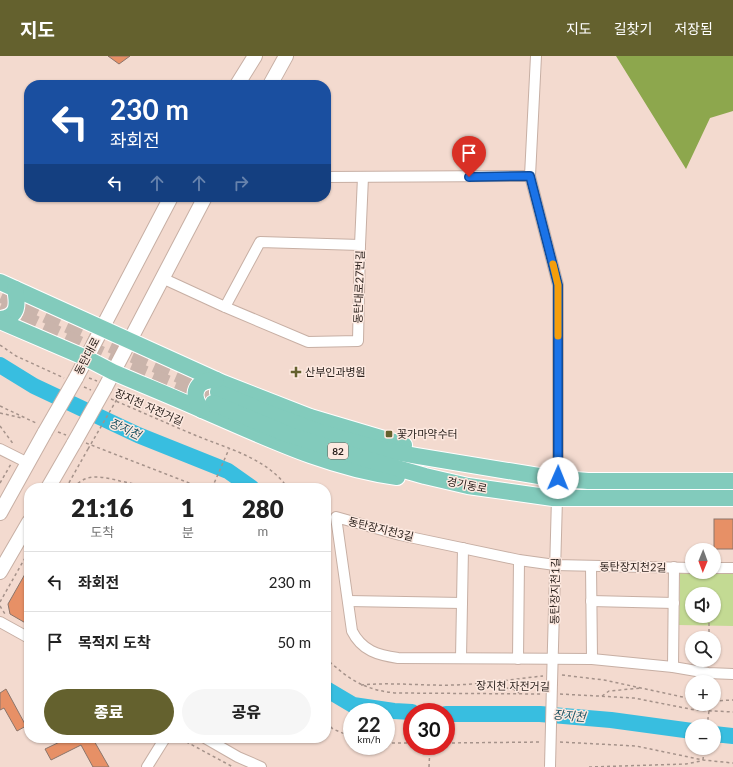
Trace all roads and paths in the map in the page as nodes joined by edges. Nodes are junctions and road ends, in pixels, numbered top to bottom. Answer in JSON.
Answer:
{"nodes":[{"id":1,"x":255,"y":56,"type":"edge"},
{"id":2,"x":286,"y":56,"type":"edge"},
{"id":3,"x":536,"y":56,"type":"edge"},
{"id":4,"x":240,"y":80,"type":"edge"},
{"id":5,"x":273,"y":80,"type":"edge"},
{"id":6,"x":530,"y":176,"type":"junction"},
{"id":7,"x":331,"y":177,"type":"edge"},
{"id":8,"x":362,"y":177,"type":"junction"},
{"id":9,"x":168,"y":202,"type":"edge"},
{"id":10,"x":201,"y":202,"type":"edge"},
{"id":11,"x":360,"y":245,"type":"junction"},
{"id":12,"x":162,"y":278,"type":"junction"},
{"id":13,"x":4,"y":290,"type":"edge"},
{"id":14,"x":225,"y":307,"type":"junction"},
{"id":15,"x":0,"y":320,"type":"edge"},
{"id":16,"x":102,"y":328,"type":"junction"},
{"id":17,"x":129,"y":341,"type":"junction"},
{"id":18,"x":0,"y":345,"type":"edge"},
{"id":19,"x":86,"y":358,"type":"junction"},
{"id":20,"x":76,"y":380,"type":"junction"},
{"id":21,"x":106,"y":387,"type":"junction"},
{"id":22,"x":212,"y":396,"type":"junction"},
{"id":23,"x":0,"y":406,"type":"edge"},
{"id":24,"x":0,"y":413,"type":"edge"},
{"id":25,"x":24,"y":418,"type":"junction"},
{"id":26,"x":0,"y":426,"type":"edge"},
{"id":27,"x":45,"y":429,"type":"junction"},
{"id":28,"x":74,"y":440,"type":"junction"},
{"id":29,"x":14,"y":446,"type":"dead end"},
{"id":30,"x":0,"y":449,"type":"edge"},
{"id":31,"x":229,"y":449,"type":"junction"},
{"id":32,"x":28,"y":463,"type":"junction"},
{"id":33,"x":11,"y":464,"type":"dead end"},
{"id":34,"x":558,"y":478,"type":"junction"},
{"id":35,"x":733,"y":481,"type":"edge"},
{"id":36,"x":51,"y":483,"type":"edge"},
{"id":37,"x":69,"y":483,"type":"edge"},
{"id":38,"x":77,"y":483,"type":"edge"},
{"id":39,"x":128,"y":483,"type":"edge"},
{"id":40,"x":189,"y":483,"type":"edge"},
{"id":41,"x":214,"y":483,"type":"edge"},
{"id":42,"x":283,"y":483,"type":"edge"},
{"id":43,"x":0,"y":484,"type":"edge"},
{"id":44,"x":557,"y":498,"type":"junction"},
{"id":45,"x":733,"y":498,"type":"edge"},
{"id":46,"x":0,"y":513,"type":"edge"},
{"id":47,"x":24,"y":531,"type":"edge"},
{"id":48,"x":463,"y":548,"type":"junction"},
{"id":49,"x":24,"y":560,"type":"edge"},
{"id":50,"x":519,"y":560,"type":"junction"},
{"id":51,"x":555,"y":565,"type":"junction"},
{"id":52,"x":591,"y":566,"type":"junction"},
{"id":53,"x":674,"y":567,"type":"junction"},
{"id":54,"x":685,"y":568,"type":"edge"},
{"id":55,"x":721,"y":568,"type":"edge"},
{"id":56,"x":733,"y":568,"type":"edge"},
{"id":57,"x":0,"y":572,"type":"edge"},
{"id":58,"x":348,"y":601,"type":"junction"},
{"id":59,"x":591,"y":601,"type":"junction"},
{"id":60,"x":0,"y":602,"type":"edge"},
{"id":61,"x":462,"y":603,"type":"junction"},
{"id":62,"x":674,"y":603,"type":"junction"},
{"id":63,"x":0,"y":606,"type":"edge"},
{"id":64,"x":3,"y":618,"type":"edge"},
{"id":65,"x":24,"y":634,"type":"edge"},
{"id":66,"x":462,"y":658,"type":"junction"},
{"id":67,"x":518,"y":658,"type":"junction"},
{"id":68,"x":553,"y":658,"type":"junction"},
{"id":69,"x":592,"y":659,"type":"junction"},
{"id":70,"x":331,"y":662,"type":"edge"},
{"id":71,"x":673,"y":667,"type":"junction"},
{"id":72,"x":733,"y":674,"type":"edge"},
{"id":73,"x":552,"y":678,"type":"junction"},
{"id":74,"x":481,"y":683,"type":"junction"},
{"id":75,"x":360,"y":685,"type":"junction"},
{"id":76,"x":644,"y":688,"type":"junction"},
{"id":77,"x":520,"y":694,"type":"junction"},
{"id":78,"x":548,"y":694,"type":"dead end"},
{"id":79,"x":555,"y":694,"type":"dead end"},
{"id":80,"x":602,"y":696,"type":"junction"},
{"id":81,"x":685,"y":697,"type":"edge"},
{"id":82,"x":721,"y":700,"type":"edge"},
{"id":83,"x":733,"y":700,"type":"edge"},
{"id":84,"x":685,"y":708,"type":"edge"},
{"id":85,"x":709,"y":711,"type":"joint"},
{"id":86,"x":733,"y":712,"type":"edge"},
{"id":87,"x":708,"y":719,"type":"edge"},
{"id":88,"x":331,"y":727,"type":"edge"},
{"id":89,"x":343,"y":733,"type":"edge"},
{"id":90,"x":542,"y":742,"type":"dead end"},
{"id":91,"x":558,"y":742,"type":"dead end"},
{"id":92,"x":162,"y":743,"type":"edge"},
{"id":93,"x":187,"y":743,"type":"edge"},
{"id":94,"x":214,"y":743,"type":"edge"},
{"id":95,"x":455,"y":743,"type":"edge"},
{"id":96,"x":430,"y":755,"type":"edge"},
{"id":97,"x":703,"y":755,"type":"edge"},
{"id":98,"x":702,"y":760,"type":"junction"},
{"id":99,"x":733,"y":763,"type":"edge"},
{"id":100,"x":147,"y":767,"type":"edge"},
{"id":101,"x":232,"y":767,"type":"edge"},
{"id":102,"x":261,"y":767,"type":"edge"},
{"id":103,"x":429,"y":767,"type":"edge"},
{"id":104,"x":550,"y":767,"type":"edge"},
{"id":105,"x":589,"y":767,"type":"edge"}],
"edges":[{"from":1,"to":4,"type":"main road"},
{"from":2,"to":5,"type":"main road"},
{"from":3,"to":6,"type":"street"},
{"from":6,"to":8,"type":"street"},
{"from":6,"to":34,"type":"street"},
{"from":7,"to":8,"type":"street"},
{"from":8,"to":11,"type":"street"},
{"from":9,"to":16,"type":"main road","name":"동탄대로"},
{"from":10,"to":12,"type":"main road"},
{"from":11,"to":14,"type":"street","name":"동탄대로27번길"},
{"from":11,"to":14,"type":"street","name":"동탄대로27번길"},
{"from":12,"to":14,"type":"street","name":"동탄대로27번길"},
{"from":12,"to":17,"type":"main road"},
{"from":13,"to":15,"type":"main road"},
{"from":13,"to":16,"type":"main road"},
{"from":15,"to":19,"type":"main road"},
{"from":16,"to":17,"type":"main road"},
{"from":16,"to":19,"type":"main road","name":"동탄대로"},
{"from":17,"to":21,"type":"main road"},
{"from":17,"to":22,"type":"main road"},
{"from":18,"to":20,"type":"path","name":"장지천 자전거길"},
{"from":19,"to":20,"type":"main road","name":"동탄대로"},
{"from":19,"to":21,"type":"main road"},
{"from":20,"to":21,"type":"path"},
{"from":20,"to":21,"type":"path","name":"장지천 자전거길"},
{"from":20,"to":27,"type":"main road","name":"동탄대로","bridge":true},
{"from":21,"to":22,"type":"main road"},
{"from":21,"to":28,"type":"main road","bridge":true},
{"from":21,"to":31,"type":"path","name":"장지천 자전거길"},
{"from":21,"to":37,"type":"path","bridge":true},
{"from":22,"to":34,"type":"main road","name":"경기동로"},
{"from":22,"to":44,"type":"main road","name":"경기동로"},
{"from":23,"to":25,"type":"path"},
{"from":24,"to":25,"type":"path"},
{"from":25,"to":27,"type":"path"},
{"from":26,"to":29,"type":"path"},
{"from":27,"to":28,"type":"path"},
{"from":27,"to":32,"type":"main road","name":"동탄대로"},
{"from":28,"to":36,"type":"main road"},
{"from":28,"to":40,"type":"path"},
{"from":30,"to":32,"type":"street"},
{"from":31,"to":41,"type":"path"},
{"from":31,"to":42,"type":"path","name":"장지천 자전거길"},
{"from":32,"to":46,"type":"main road","name":"동탄대로"},
{"from":33,"to":43,"type":"path"},
{"from":34,"to":35,"type":"main road","name":"경기동로"},
{"from":38,"to":39,"type":"path"},
{"from":44,"to":45,"type":"main road","name":"경기동로"},
{"from":44,"to":51,"type":"street","name":"동탄장지천1길"},
{"from":47,"to":57,"type":"main road"},
{"from":48,"to":50,"type":"street","name":"동탄장지천3길"},
{"from":48,"to":58,"type":"street","name":"동탄장지천3길"},
{"from":48,"to":61,"type":"street"},
{"from":49,"to":60,"type":"path"},
{"from":50,"to":51,"type":"street","name":"동탄장지천3길"},
{"from":50,"to":67,"type":"street"},
{"from":51,"to":52,"type":"street","name":"동탄장지천2길"},
{"from":51,"to":68,"type":"street","name":"동탄장지천1길"},
{"from":52,"to":53,"type":"street","name":"동탄장지천2길"},
{"from":52,"to":59,"type":"street","name":"동탄장지천2길"},
{"from":53,"to":54,"type":"street","name":"동탄장지천2길"},
{"from":53,"to":62,"type":"street","name":"동탄장지천2길"},
{"from":55,"to":56,"type":"street"},
{"from":58,"to":61,"type":"street"},
{"from":58,"to":66,"type":"street","name":"동탄장지천3길"},
{"from":59,"to":62,"type":"street"},
{"from":59,"to":69,"type":"street","name":"동탄장지천2길"},
{"from":61,"to":66,"type":"street"},
{"from":62,"to":71,"type":"street","name":"동탄장지천2길"},
{"from":63,"to":64,"type":"path"},
{"from":64,"to":65,"type":"street"},
{"from":66,"to":67,"type":"street","name":"동탄장지천3길"},
{"from":67,"to":68,"type":"street","name":"동탄장지천3길"},
{"from":68,"to":69,"type":"street"},
{"from":68,"to":73,"type":"street","name":"동탄장지천1길"},
{"from":69,"to":71,"type":"street"},
{"from":70,"to":75,"type":"path","name":"장지천 자전거길"},
{"from":71,"to":72,"type":"street"},
{"from":73,"to":74,"type":"path"},
{"from":73,"to":76,"type":"path"},
{"from":73,"to":104,"type":"street","name":"동탄장지천1길","bridge":true},
{"from":74,"to":75,"type":"path"},
{"from":74,"to":77,"type":"path"},
{"from":75,"to":77,"type":"path","name":"장지천 자전거길"},
{"from":76,"to":80,"type":"path"},
{"from":76,"to":81,"type":"path"},
{"from":77,"to":78,"type":"path","name":"장지천 자전거길"},
{"from":79,"to":80,"type":"path","name":"장지천 자전거길"},
{"from":80,"to":84,"type":"path","name":"장지천 자전거길"},
{"from":82,"to":83,"type":"path"},
{"from":85,"to":86,"type":"path","name":"장지천 자전거길"},
{"from":85,"to":87,"type":"path"},
{"from":88,"to":89,"type":"path"},
{"from":90,"to":95,"type":"path"},
{"from":91,"to":98,"type":"path"},
{"from":92,"to":100,"type":"street"},
{"from":93,"to":101,"type":"path"},
{"from":94,"to":102,"type":"street"},
{"from":96,"to":103,"type":"path"},
{"from":97,"to":98,"type":"path"},
{"from":98,"to":99,"type":"path"},
{"from":98,"to":105,"type":"path"}]}
